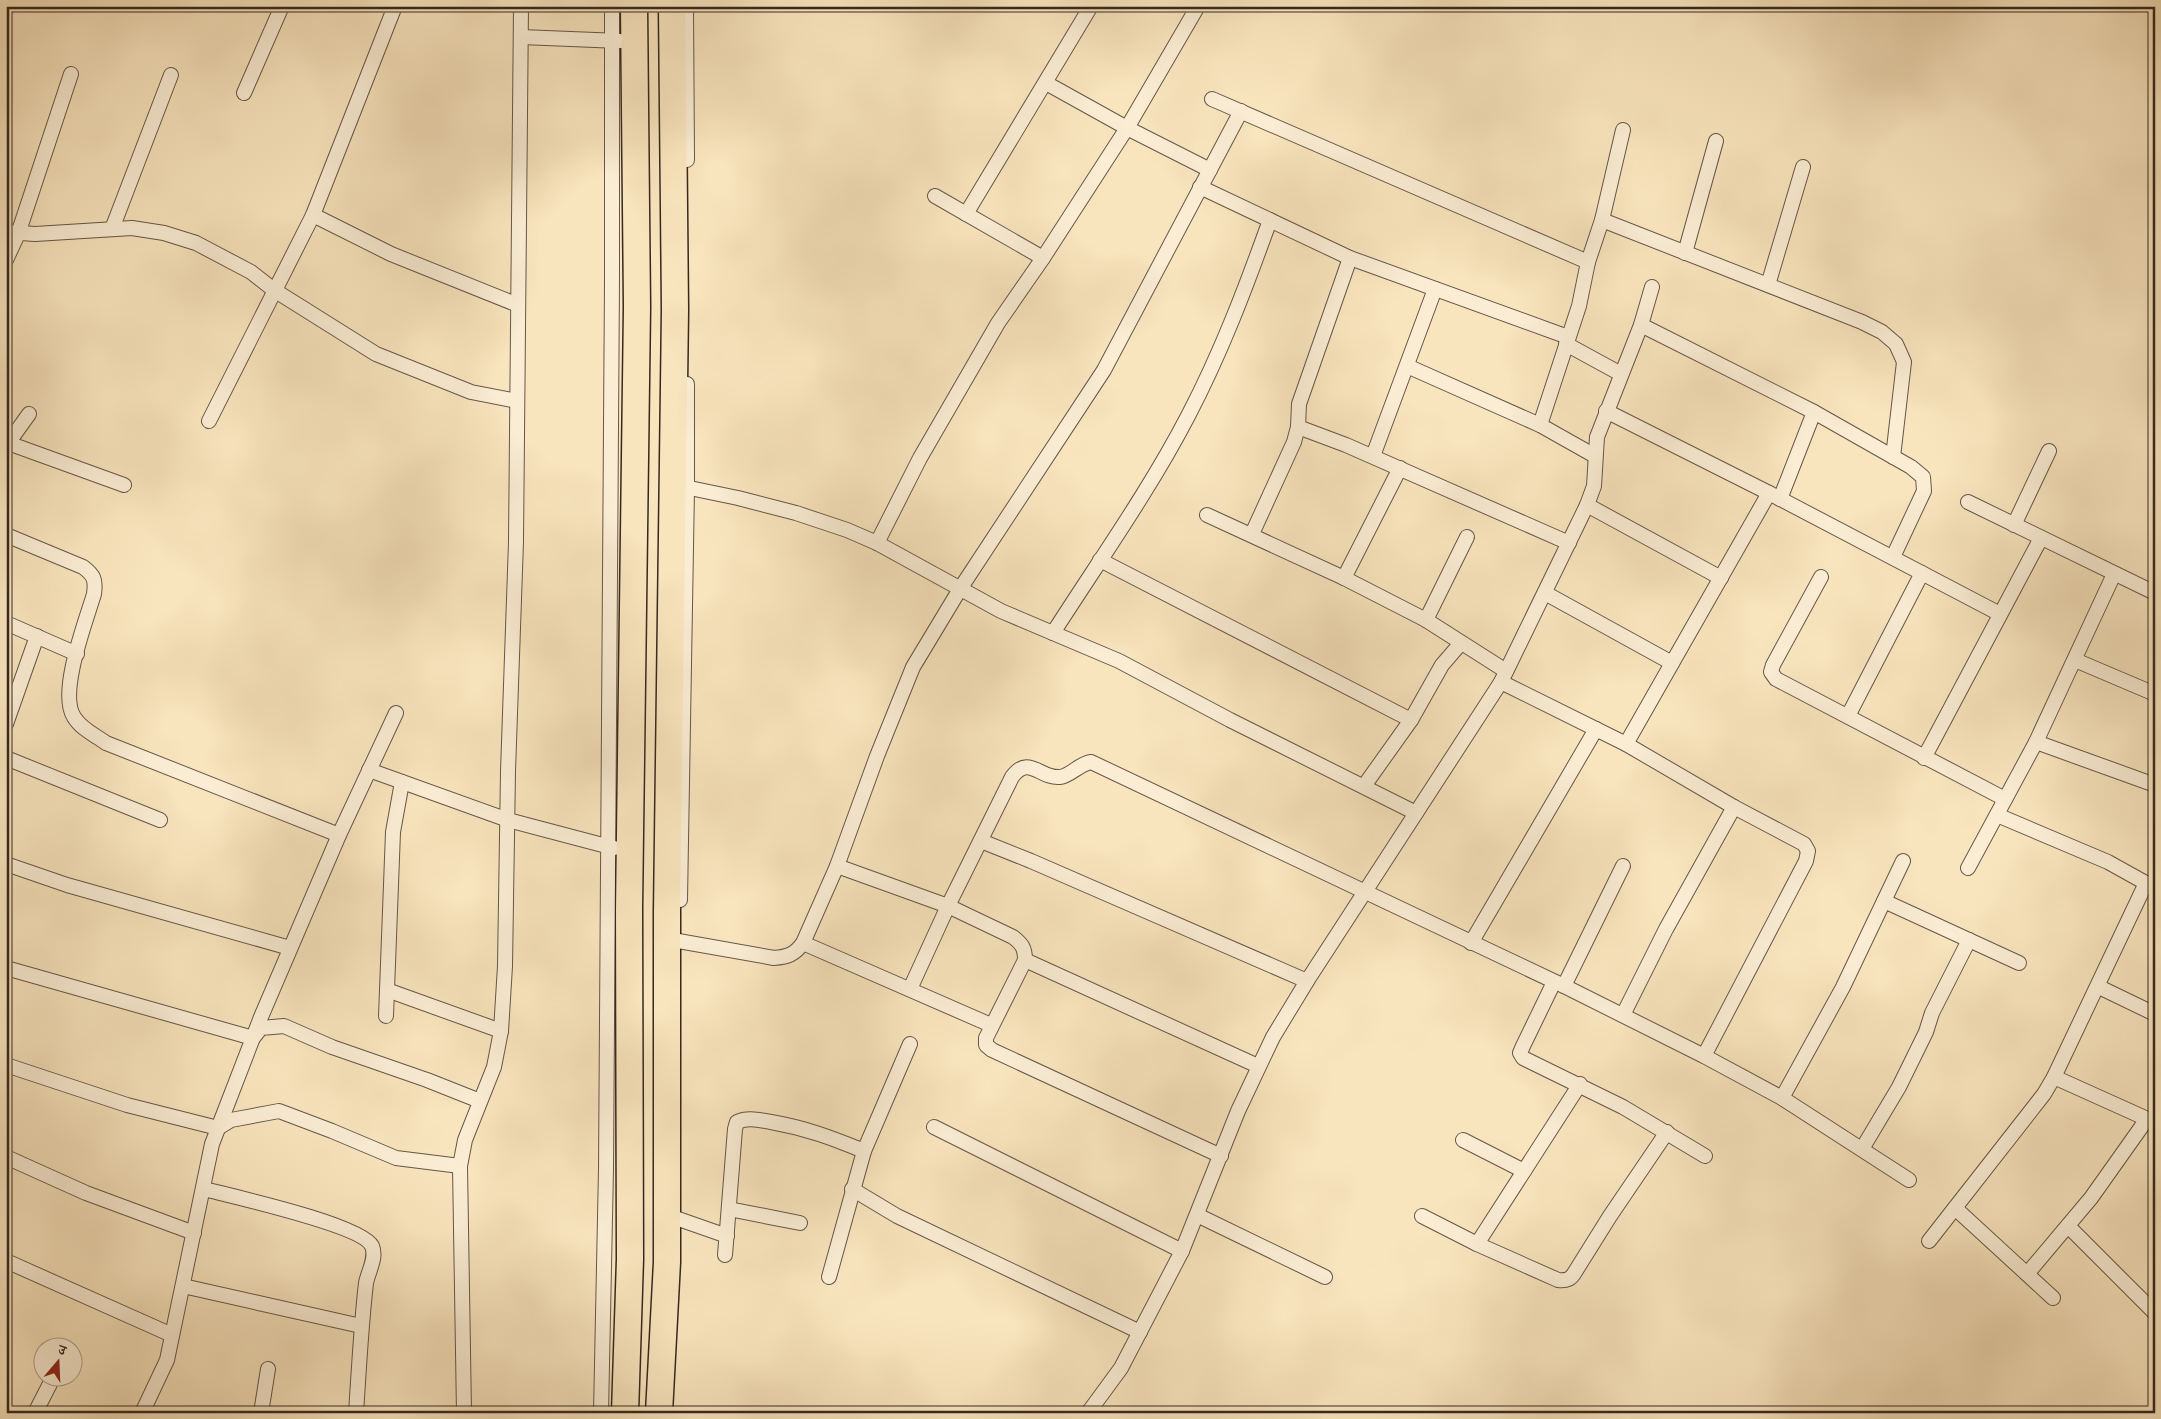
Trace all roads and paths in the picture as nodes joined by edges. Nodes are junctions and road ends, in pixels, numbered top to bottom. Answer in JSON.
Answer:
{"nodes":[{"id":1,"x":282,"y":6,"type":"edge"},
{"id":2,"x":395,"y":6,"type":"edge"},
{"id":3,"x":521,"y":6,"type":"edge"},
{"id":4,"x":612,"y":6,"type":"edge"},
{"id":5,"x":634,"y":6,"type":"edge"},
{"id":6,"x":672,"y":6,"type":"edge"},
{"id":7,"x":686,"y":6,"type":"edge"},
{"id":8,"x":1091,"y":6,"type":"edge"},
{"id":9,"x":1198,"y":6,"type":"edge"},
{"id":10,"x":521,"y":37,"type":"junction"},
{"id":11,"x":623,"y":41,"type":"junction"},
{"id":12,"x":71,"y":74,"type":"dead end"},
{"id":13,"x":171,"y":75,"type":"dead end"},
{"id":14,"x":1046,"y":83,"type":"junction"},
{"id":15,"x":244,"y":93,"type":"dead end"},
{"id":16,"x":1212,"y":99,"type":"dead end"},
{"id":17,"x":1241,"y":111,"type":"junction"},
{"id":18,"x":1126,"y":128,"type":"junction"},
{"id":19,"x":1623,"y":130,"type":"dead end"},
{"id":20,"x":1716,"y":141,"type":"dead end"},
{"id":21,"x":1803,"y":167,"type":"dead end"},
{"id":22,"x":1210,"y":170,"type":"junction"},
{"id":23,"x":1200,"y":187,"type":"junction"},
{"id":24,"x":935,"y":196,"type":"dead end"},
{"id":25,"x":966,"y":214,"type":"junction"},
{"id":26,"x":313,"y":215,"type":"junction"},
{"id":27,"x":1270,"y":220,"type":"junction"},
{"id":28,"x":1602,"y":220,"type":"junction"},
{"id":29,"x":112,"y":230,"type":"junction"},
{"id":30,"x":12,"y":233,"type":"edge"},
{"id":31,"x":1685,"y":253,"type":"junction"},
{"id":32,"x":1043,"y":258,"type":"junction"},
{"id":33,"x":1350,"y":258,"type":"junction"},
{"id":34,"x":6,"y":260,"type":"edge"},
{"id":35,"x":1588,"y":262,"type":"junction"},
{"id":36,"x":1768,"y":285,"type":"junction"},
{"id":37,"x":1652,"y":287,"type":"dead end"},
{"id":38,"x":1436,"y":289,"type":"junction"},
{"id":39,"x":274,"y":290,"type":"junction"},
{"id":40,"x":518,"y":305,"type":"junction"},
{"id":41,"x":1640,"y":325,"type":"junction"},
{"id":42,"x":1567,"y":340,"type":"junction"},
{"id":43,"x":1407,"y":366,"type":"junction"},
{"id":44,"x":1621,"y":374,"type":"junction"},
{"id":45,"x":517,"y":401,"type":"junction"},
{"id":46,"x":1606,"y":411,"type":"junction"},
{"id":47,"x":1814,"y":412,"type":"junction"},
{"id":48,"x":29,"y":414,"type":"dead end"},
{"id":49,"x":208,"y":421,"type":"dead end"},
{"id":50,"x":1540,"y":425,"type":"junction"},
{"id":51,"x":1298,"y":427,"type":"junction"},
{"id":52,"x":7,"y":444,"type":"edge"},
{"id":53,"x":2049,"y":451,"type":"dead end"},
{"id":54,"x":1373,"y":456,"type":"junction"},
{"id":55,"x":1595,"y":456,"type":"junction"},
{"id":56,"x":1893,"y":457,"type":"junction"},
{"id":57,"x":1400,"y":468,"type":"junction"},
{"id":58,"x":124,"y":485,"type":"dead end"},
{"id":59,"x":679,"y":486,"type":"junction"},
{"id":60,"x":1775,"y":496,"type":"junction"},
{"id":61,"x":1968,"y":502,"type":"dead end"},
{"id":62,"x":1587,"y":505,"type":"junction"},
{"id":63,"x":1207,"y":515,"type":"dead end"},
{"id":64,"x":2014,"y":525,"type":"junction"},
{"id":65,"x":1252,"y":534,"type":"junction"},
{"id":66,"x":6,"y":535,"type":"edge"},
{"id":67,"x":1467,"y":538,"type":"dead end"},
{"id":68,"x":2040,"y":538,"type":"junction"},
{"id":69,"x":877,"y":543,"type":"junction"},
{"id":70,"x":1569,"y":543,"type":"junction"},
{"id":71,"x":1893,"y":557,"type":"junction"},
{"id":72,"x":1100,"y":560,"type":"junction"},
{"id":73,"x":1922,"y":573,"type":"junction"},
{"id":74,"x":2114,"y":574,"type":"junction"},
{"id":75,"x":1821,"y":577,"type":"dead end"},
{"id":76,"x":1344,"y":578,"type":"junction"},
{"id":77,"x":1721,"y":578,"type":"junction"},
{"id":78,"x":960,"y":589,"type":"junction"},
{"id":79,"x":1545,"y":593,"type":"junction"},
{"id":80,"x":2155,"y":593,"type":"edge"},
{"id":81,"x":2000,"y":614,"type":"junction"},
{"id":82,"x":1426,"y":620,"type":"junction"},
{"id":83,"x":6,"y":623,"type":"edge"},
{"id":84,"x":1053,"y":632,"type":"junction"},
{"id":85,"x":37,"y":636,"type":"junction"},
{"id":86,"x":1461,"y":643,"type":"junction"},
{"id":87,"x":77,"y":654,"type":"junction"},
{"id":88,"x":2075,"y":660,"type":"junction"},
{"id":89,"x":1672,"y":663,"type":"junction"},
{"id":90,"x":1503,"y":676,"type":"junction"},
{"id":91,"x":2155,"y":694,"type":"edge"},
{"id":92,"x":396,"y":712,"type":"dead end"},
{"id":93,"x":1848,"y":716,"type":"junction"},
{"id":94,"x":1411,"y":720,"type":"junction"},
{"id":95,"x":6,"y":724,"type":"edge"},
{"id":96,"x":1596,"y":729,"type":"junction"},
{"id":97,"x":2036,"y":742,"type":"junction"},
{"id":98,"x":1626,"y":744,"type":"junction"},
{"id":99,"x":6,"y":758,"type":"edge"},
{"id":100,"x":1924,"y":758,"type":"junction"},
{"id":101,"x":369,"y":770,"type":"junction"},
{"id":102,"x":402,"y":782,"type":"junction"},
{"id":103,"x":2155,"y":785,"type":"edge"},
{"id":104,"x":1364,"y":786,"type":"junction"},
{"id":105,"x":2005,"y":799,"type":"junction"},
{"id":106,"x":1734,"y":807,"type":"junction"},
{"id":107,"x":1416,"y":813,"type":"junction"},
{"id":108,"x":1997,"y":815,"type":"junction"},
{"id":109,"x":160,"y":820,"type":"dead end"},
{"id":110,"x":508,"y":820,"type":"junction"},
{"id":111,"x":338,"y":835,"type":"junction"},
{"id":112,"x":981,"y":841,"type":"junction"},
{"id":113,"x":619,"y":849,"type":"junction"},
{"id":114,"x":1903,"y":862,"type":"dead end"},
{"id":115,"x":6,"y":864,"type":"edge"},
{"id":116,"x":837,"y":866,"type":"junction"},
{"id":117,"x":1623,"y":866,"type":"dead end"},
{"id":118,"x":1968,"y":868,"type":"dead end"},
{"id":119,"x":2151,"y":886,"type":"edge"},
{"id":120,"x":1365,"y":891,"type":"junction"},
{"id":121,"x":1884,"y":901,"type":"junction"},
{"id":122,"x":948,"y":906,"type":"junction"},
{"id":123,"x":673,"y":940,"type":"junction"},
{"id":124,"x":1969,"y":940,"type":"junction"},
{"id":125,"x":803,"y":943,"type":"junction"},
{"id":126,"x":1471,"y":943,"type":"junction"},
{"id":127,"x":290,"y":948,"type":"junction"},
{"id":128,"x":1025,"y":960,"type":"junction"},
{"id":129,"x":2019,"y":963,"type":"dead end"},
{"id":130,"x":6,"y":968,"type":"edge"},
{"id":131,"x":1307,"y":981,"type":"junction"},
{"id":132,"x":1559,"y":984,"type":"junction"},
{"id":133,"x":2099,"y":987,"type":"junction"},
{"id":134,"x":910,"y":989,"type":"junction"},
{"id":135,"x":386,"y":990,"type":"junction"},
{"id":136,"x":2155,"y":1014,"type":"edge"},
{"id":137,"x":1623,"y":1015,"type":"junction"},
{"id":138,"x":386,"y":1016,"type":"dead end"},
{"id":139,"x":991,"y":1025,"type":"junction"},
{"id":140,"x":502,"y":1031,"type":"junction"},
{"id":141,"x":253,"y":1038,"type":"junction"},
{"id":142,"x":910,"y":1044,"type":"dead end"},
{"id":143,"x":1704,"y":1056,"type":"junction"},
{"id":144,"x":6,"y":1065,"type":"edge"},
{"id":145,"x":1258,"y":1066,"type":"junction"},
{"id":146,"x":2054,"y":1078,"type":"junction"},
{"id":147,"x":1580,"y":1084,"type":"junction"},
{"id":148,"x":1782,"y":1098,"type":"junction"},
{"id":149,"x":480,"y":1101,"type":"junction"},
{"id":150,"x":2151,"y":1121,"type":"edge"},
{"id":151,"x":934,"y":1127,"type":"dead end"},
{"id":152,"x":218,"y":1128,"type":"junction"},
{"id":153,"x":1667,"y":1132,"type":"junction"},
{"id":154,"x":1463,"y":1140,"type":"dead end"},
{"id":155,"x":1862,"y":1150,"type":"junction"},
{"id":156,"x":864,"y":1151,"type":"junction"},
{"id":157,"x":1221,"y":1156,"type":"junction"},
{"id":158,"x":1705,"y":1156,"type":"dead end"},
{"id":159,"x":6,"y":1157,"type":"edge"},
{"id":160,"x":460,"y":1166,"type":"junction"},
{"id":161,"x":1524,"y":1171,"type":"junction"},
{"id":162,"x":1909,"y":1180,"type":"dead end"},
{"id":163,"x":204,"y":1189,"type":"junction"},
{"id":164,"x":852,"y":1189,"type":"junction"},
{"id":165,"x":1955,"y":1208,"type":"junction"},
{"id":166,"x":729,"y":1209,"type":"junction"},
{"id":167,"x":1197,"y":1215,"type":"junction"},
{"id":168,"x":1422,"y":1216,"type":"dead end"},
{"id":169,"x":673,"y":1217,"type":"junction"},
{"id":170,"x":800,"y":1223,"type":"dead end"},
{"id":171,"x":2068,"y":1226,"type":"junction"},
{"id":172,"x":194,"y":1233,"type":"junction"},
{"id":173,"x":727,"y":1236,"type":"junction"},
{"id":174,"x":1929,"y":1242,"type":"dead end"},
{"id":175,"x":1477,"y":1244,"type":"junction"},
{"id":176,"x":1182,"y":1251,"type":"junction"},
{"id":177,"x":725,"y":1255,"type":"dead end"},
{"id":178,"x":6,"y":1262,"type":"edge"},
{"id":179,"x":2028,"y":1274,"type":"junction"},
{"id":180,"x":829,"y":1277,"type":"dead end"},
{"id":181,"x":1325,"y":1277,"type":"dead end"},
{"id":182,"x":183,"y":1286,"type":"junction"},
{"id":183,"x":2053,"y":1298,"type":"dead end"},
{"id":184,"x":2155,"y":1313,"type":"edge"},
{"id":185,"x":361,"y":1326,"type":"junction"},
{"id":186,"x":1140,"y":1332,"type":"junction"},
{"id":187,"x":172,"y":1335,"type":"junction"},
{"id":188,"x":268,"y":1369,"type":"dead end"},
{"id":189,"x":49,"y":1386,"type":"edge"},
{"id":190,"x":152,"y":1393,"type":"junction"},
{"id":191,"x":35,"y":1413,"type":"edge"},
{"id":192,"x":142,"y":1413,"type":"edge"},
{"id":193,"x":151,"y":1413,"type":"edge"},
{"id":194,"x":262,"y":1413,"type":"edge"},
{"id":195,"x":356,"y":1413,"type":"edge"},
{"id":196,"x":464,"y":1413,"type":"edge"},
{"id":197,"x":601,"y":1413,"type":"edge"},
{"id":198,"x":625,"y":1413,"type":"edge"},
{"id":199,"x":659,"y":1413,"type":"edge"},
{"id":200,"x":672,"y":1413,"type":"edge"},
{"id":201,"x":1088,"y":1413,"type":"edge"}],
"edges":[{"from":1,"to":15,"type":"street"},
{"from":2,"to":26,"type":"street"},
{"from":3,"to":10,"type":"street"},
{"from":4,"to":11,"type":"street"},
{"from":5,"to":11,"type":"highway"},
{"from":6,"to":59,"type":"highway"},
{"from":7,"to":59,"type":"street"},
{"from":8,"to":14,"type":"street"},
{"from":9,"to":18,"type":"street"},
{"from":10,"to":11,"type":"street"},
{"from":10,"to":40,"type":"street"},
{"from":11,"to":113,"type":"highway"},
{"from":12,"to":30,"type":"street"},
{"from":13,"to":29,"type":"street"},
{"from":14,"to":18,"type":"street"},
{"from":14,"to":25,"type":"street"},
{"from":16,"to":17,"type":"street"},
{"from":17,"to":22,"type":"street"},
{"from":17,"to":35,"type":"street"},
{"from":18,"to":22,"type":"street"},
{"from":18,"to":32,"type":"street"},
{"from":19,"to":28,"type":"street"},
{"from":20,"to":31,"type":"street"},
{"from":21,"to":36,"type":"street"},
{"from":22,"to":23,"type":"street"},
{"from":23,"to":27,"type":"street"},
{"from":23,"to":78,"type":"street"},
{"from":24,"to":25,"type":"street"},
{"from":25,"to":32,"type":"street"},
{"from":26,"to":39,"type":"street"},
{"from":26,"to":40,"type":"street"},
{"from":27,"to":33,"type":"street"},
{"from":27,"to":72,"type":"street"},
{"from":28,"to":31,"type":"street"},
{"from":28,"to":35,"type":"street"},
{"from":29,"to":30,"type":"street"},
{"from":29,"to":39,"type":"street"},
{"from":30,"to":34,"type":"street"},
{"from":31,"to":36,"type":"street"},
{"from":32,"to":69,"type":"street"},
{"from":33,"to":38,"type":"street"},
{"from":33,"to":51,"type":"street"},
{"from":35,"to":42,"type":"street"},
{"from":36,"to":56,"type":"street"},
{"from":37,"to":41,"type":"street"},
{"from":38,"to":42,"type":"street"},
{"from":38,"to":43,"type":"street"},
{"from":39,"to":45,"type":"street"},
{"from":39,"to":49,"type":"street"},
{"from":40,"to":45,"type":"street"},
{"from":41,"to":44,"type":"street"},
{"from":41,"to":47,"type":"street"},
{"from":42,"to":44,"type":"street"},
{"from":42,"to":50,"type":"street"},
{"from":43,"to":50,"type":"street"},
{"from":43,"to":54,"type":"street"},
{"from":44,"to":46,"type":"street"},
{"from":45,"to":110,"type":"street"},
{"from":46,"to":55,"type":"street"},
{"from":46,"to":60,"type":"street"},
{"from":47,"to":56,"type":"street"},
{"from":47,"to":60,"type":"street"},
{"from":48,"to":52,"type":"street"},
{"from":50,"to":55,"type":"street"},
{"from":51,"to":54,"type":"street"},
{"from":51,"to":65,"type":"street"},
{"from":52,"to":58,"type":"street"},
{"from":53,"to":64,"type":"street"},
{"from":54,"to":57,"type":"street"},
{"from":55,"to":62,"type":"street"},
{"from":56,"to":71,"type":"street"},
{"from":57,"to":70,"type":"street"},
{"from":57,"to":76,"type":"street"},
{"from":59,"to":69,"type":"street"},
{"from":59,"to":123,"type":"highway"},
{"from":60,"to":71,"type":"street"},
{"from":60,"to":77,"type":"street"},
{"from":61,"to":64,"type":"street"},
{"from":62,"to":70,"type":"street"},
{"from":62,"to":77,"type":"street"},
{"from":63,"to":65,"type":"street"},
{"from":64,"to":68,"type":"street"},
{"from":65,"to":76,"type":"street"},
{"from":66,"to":87,"type":"street"},
{"from":67,"to":82,"type":"street"},
{"from":68,"to":74,"type":"street"},
{"from":68,"to":81,"type":"street"},
{"from":69,"to":78,"type":"street"},
{"from":70,"to":79,"type":"street"},
{"from":71,"to":73,"type":"street"},
{"from":72,"to":84,"type":"street"},
{"from":72,"to":94,"type":"street"},
{"from":73,"to":81,"type":"street"},
{"from":73,"to":93,"type":"street"},
{"from":74,"to":80,"type":"street"},
{"from":74,"to":88,"type":"street"},
{"from":75,"to":93,"type":"street"},
{"from":76,"to":82,"type":"street"},
{"from":77,"to":89,"type":"street"},
{"from":78,"to":84,"type":"street"},
{"from":78,"to":116,"type":"street"},
{"from":79,"to":89,"type":"street"},
{"from":79,"to":90,"type":"street"},
{"from":81,"to":100,"type":"street"},
{"from":82,"to":86,"type":"street"},
{"from":83,"to":85,"type":"street"},
{"from":84,"to":104,"type":"street"},
{"from":85,"to":87,"type":"street"},
{"from":85,"to":95,"type":"street"},
{"from":86,"to":90,"type":"street"},
{"from":86,"to":94,"type":"street"},
{"from":87,"to":111,"type":"street"},
{"from":88,"to":91,"type":"street"},
{"from":88,"to":97,"type":"street"},
{"from":89,"to":98,"type":"street"},
{"from":90,"to":96,"type":"street"},
{"from":90,"to":107,"type":"street"},
{"from":92,"to":101,"type":"street"},
{"from":93,"to":100,"type":"street"},
{"from":94,"to":104,"type":"street"},
{"from":96,"to":98,"type":"street"},
{"from":96,"to":126,"type":"street"},
{"from":97,"to":103,"type":"street"},
{"from":97,"to":105,"type":"street"},
{"from":98,"to":106,"type":"street"},
{"from":99,"to":109,"type":"street"},
{"from":100,"to":105,"type":"street"},
{"from":101,"to":102,"type":"street"},
{"from":101,"to":111,"type":"street"},
{"from":102,"to":110,"type":"street"},
{"from":102,"to":135,"type":"street"},
{"from":104,"to":107,"type":"street"},
{"from":105,"to":108,"type":"street"},
{"from":106,"to":137,"type":"street"},
{"from":106,"to":143,"type":"street"},
{"from":107,"to":120,"type":"street"},
{"from":108,"to":118,"type":"street"},
{"from":108,"to":119,"type":"street"},
{"from":110,"to":113,"type":"street"},
{"from":110,"to":140,"type":"street"},
{"from":111,"to":127,"type":"street"},
{"from":112,"to":120,"type":"street"},
{"from":112,"to":122,"type":"street"},
{"from":112,"to":131,"type":"street"},
{"from":113,"to":197,"type":"street"},
{"from":113,"to":198,"type":"highway"},
{"from":114,"to":121,"type":"street"},
{"from":115,"to":127,"type":"street"},
{"from":116,"to":122,"type":"street"},
{"from":116,"to":125,"type":"street"},
{"from":117,"to":132,"type":"street"},
{"from":119,"to":133,"type":"street"},
{"from":120,"to":126,"type":"street"},
{"from":120,"to":131,"type":"street"},
{"from":121,"to":124,"type":"street"},
{"from":121,"to":148,"type":"street"},
{"from":122,"to":128,"type":"street"},
{"from":122,"to":134,"type":"street"},
{"from":123,"to":125,"type":"street"},
{"from":123,"to":169,"type":"highway"},
{"from":124,"to":129,"type":"street"},
{"from":124,"to":155,"type":"street"},
{"from":125,"to":134,"type":"street"},
{"from":126,"to":132,"type":"street"},
{"from":127,"to":141,"type":"street"},
{"from":128,"to":139,"type":"street"},
{"from":128,"to":145,"type":"street"},
{"from":130,"to":141,"type":"street"},
{"from":131,"to":145,"type":"street"},
{"from":132,"to":137,"type":"street"},
{"from":132,"to":147,"type":"street"},
{"from":133,"to":136,"type":"street"},
{"from":133,"to":146,"type":"street"},
{"from":134,"to":139,"type":"street"},
{"from":135,"to":138,"type":"street"},
{"from":135,"to":140,"type":"street"},
{"from":137,"to":143,"type":"street"},
{"from":139,"to":157,"type":"street"},
{"from":140,"to":149,"type":"street"},
{"from":141,"to":149,"type":"street"},
{"from":141,"to":152,"type":"street"},
{"from":142,"to":156,"type":"street"},
{"from":143,"to":148,"type":"street"},
{"from":144,"to":152,"type":"street"},
{"from":145,"to":157,"type":"street"},
{"from":146,"to":150,"type":"street"},
{"from":146,"to":165,"type":"street"},
{"from":147,"to":153,"type":"street"},
{"from":147,"to":161,"type":"street"},
{"from":148,"to":155,"type":"street"},
{"from":149,"to":160,"type":"street"},
{"from":150,"to":171,"type":"street"},
{"from":151,"to":176,"type":"street"},
{"from":152,"to":160,"type":"street"},
{"from":152,"to":163,"type":"street"},
{"from":153,"to":158,"type":"street"},
{"from":153,"to":175,"type":"street"},
{"from":154,"to":161,"type":"street"},
{"from":155,"to":162,"type":"street"},
{"from":156,"to":164,"type":"street"},
{"from":156,"to":166,"type":"street"},
{"from":157,"to":167,"type":"street"},
{"from":159,"to":172,"type":"street"},
{"from":160,"to":196,"type":"street"},
{"from":161,"to":175,"type":"street"},
{"from":163,"to":172,"type":"street"},
{"from":163,"to":185,"type":"street"},
{"from":164,"to":180,"type":"street"},
{"from":164,"to":186,"type":"street"},
{"from":165,"to":174,"type":"street"},
{"from":165,"to":179,"type":"street"},
{"from":166,"to":170,"type":"street"},
{"from":166,"to":173,"type":"street"},
{"from":167,"to":176,"type":"street"},
{"from":167,"to":181,"type":"street"},
{"from":168,"to":175,"type":"street"},
{"from":169,"to":173,"type":"street"},
{"from":169,"to":199,"type":"highway"},
{"from":169,"to":200,"type":"street"},
{"from":171,"to":179,"type":"street"},
{"from":171,"to":184,"type":"street"},
{"from":172,"to":182,"type":"street"},
{"from":173,"to":177,"type":"street"},
{"from":176,"to":186,"type":"street"},
{"from":178,"to":187,"type":"street"},
{"from":179,"to":183,"type":"street"},
{"from":182,"to":185,"type":"street"},
{"from":182,"to":187,"type":"street"},
{"from":185,"to":195,"type":"street"},
{"from":186,"to":201,"type":"street"},
{"from":187,"to":190,"type":"street"},
{"from":188,"to":194,"type":"street"},
{"from":189,"to":191,"type":"street"},
{"from":190,"to":192,"type":"street"},
{"from":190,"to":193,"type":"street"}]}
